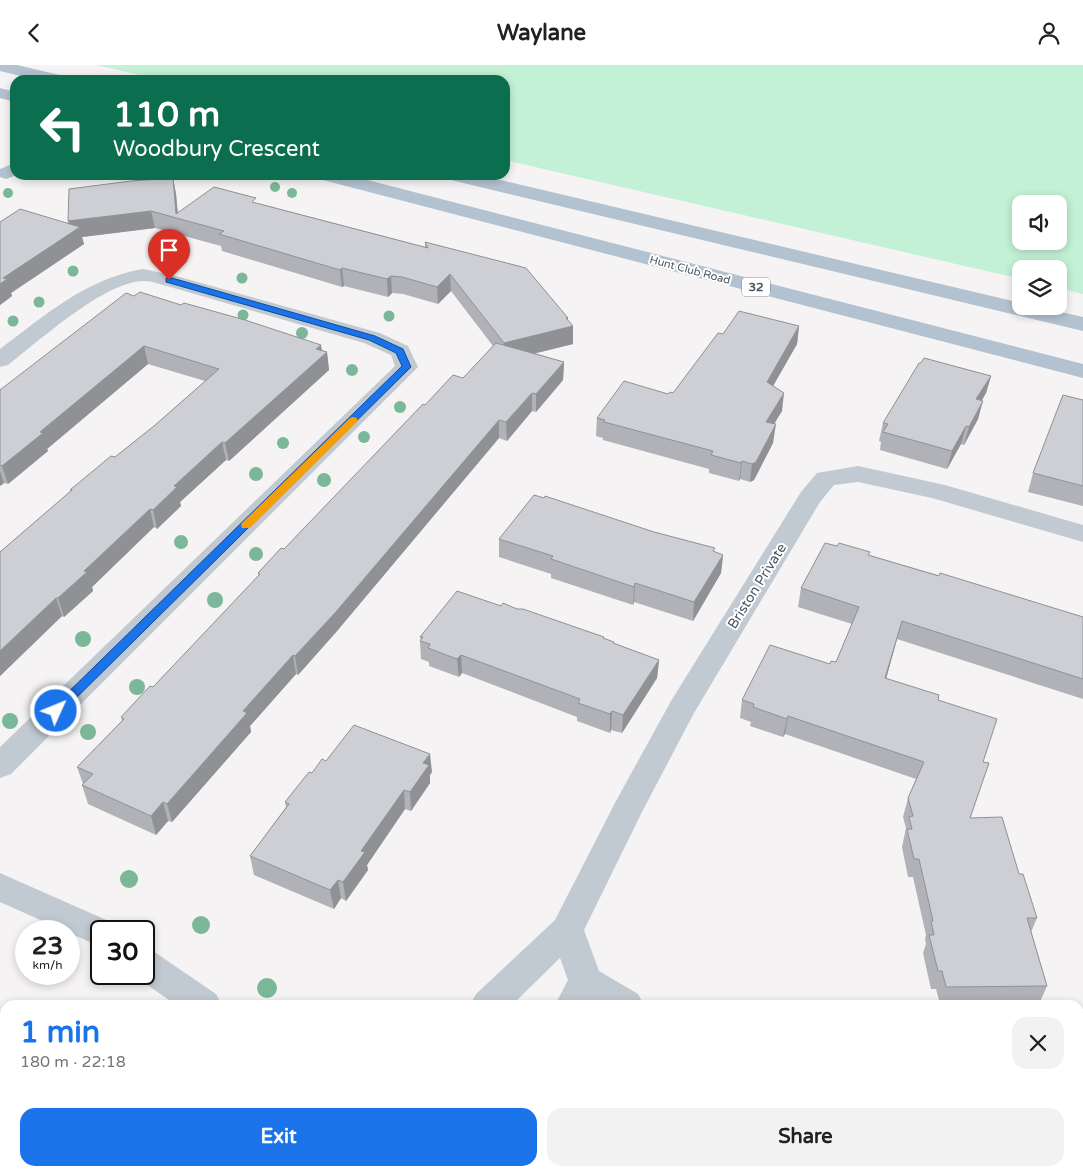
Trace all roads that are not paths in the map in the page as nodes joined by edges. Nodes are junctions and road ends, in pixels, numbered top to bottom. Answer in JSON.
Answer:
{"nodes":[{"id":1,"x":0,"y":66,"type":"edge"},
{"id":2,"x":37,"y":75,"type":"edge"},
{"id":3,"x":345,"y":180,"type":"edge"},
{"id":4,"x":476,"y":180,"type":"edge"},
{"id":5,"x":1083,"y":324,"type":"edge"},
{"id":6,"x":0,"y":360,"type":"edge"},
{"id":7,"x":1083,"y":371,"type":"edge"},
{"id":8,"x":1083,"y":534,"type":"edge"},
{"id":9,"x":0,"y":766,"type":"edge"},
{"id":10,"x":0,"y":887,"type":"edge"},
{"id":11,"x":90,"y":928,"type":"edge"},
{"id":12,"x":568,"y":931,"type":"junction"},
{"id":13,"x":155,"y":971,"type":"edge"},
{"id":14,"x":580,"y":993,"type":"edge"},
{"id":15,"x":197,"y":1000,"type":"edge"},
{"id":16,"x":493,"y":1000,"type":"edge"},
{"id":17,"x":607,"y":1000,"type":"edge"}],
"edges":[{"from":1,"to":2,"type":"main road"},
{"from":3,"to":7,"type":"main road","name":"Hunt Club Road","number":"32"},
{"from":4,"to":5,"type":"main road"},
{"from":6,"to":9,"type":"street"},
{"from":8,"to":12,"type":"street","name":"Briston Private"},
{"from":10,"to":11,"type":"street"},
{"from":12,"to":14,"type":"street"},
{"from":12,"to":16,"type":"street","name":"Briston Private"},
{"from":13,"to":15,"type":"street"},
{"from":14,"to":17,"type":"street"}]}
